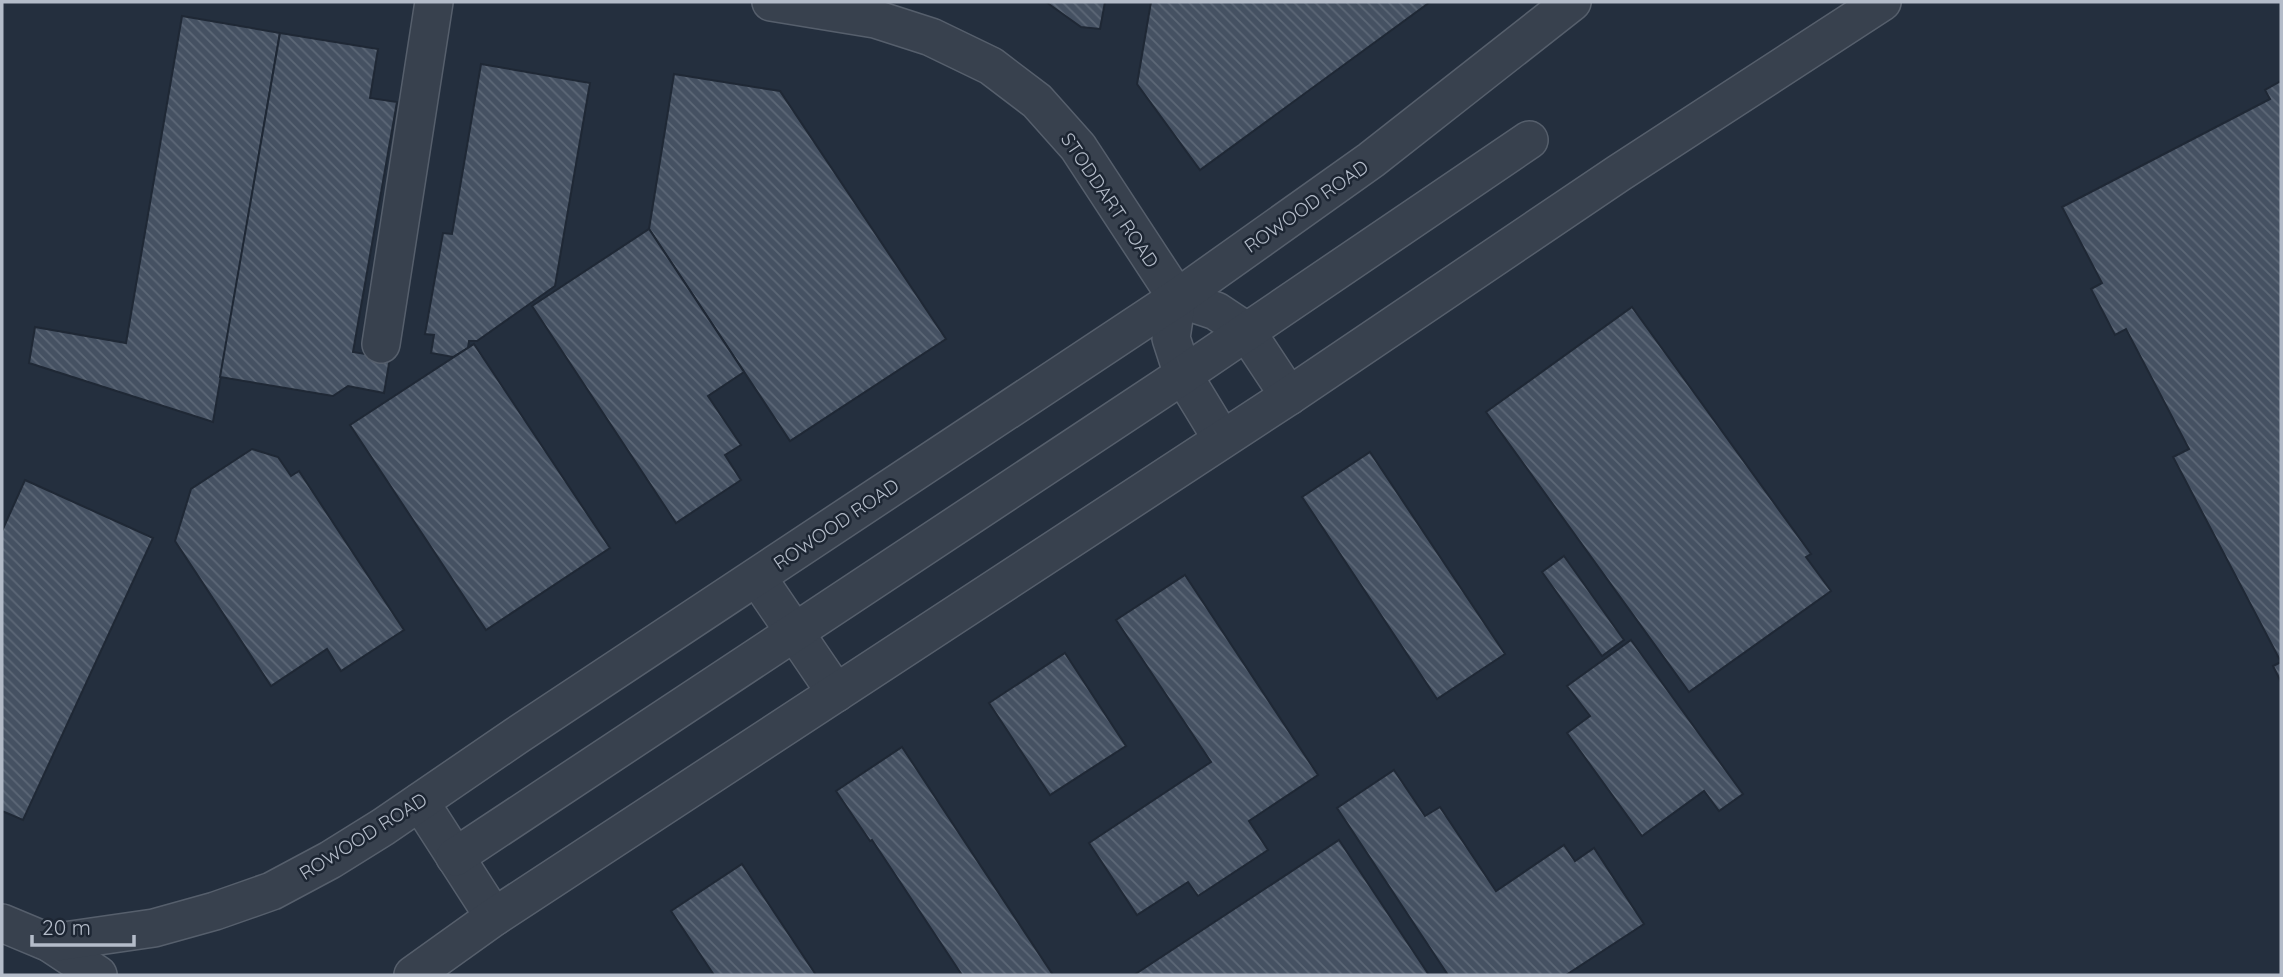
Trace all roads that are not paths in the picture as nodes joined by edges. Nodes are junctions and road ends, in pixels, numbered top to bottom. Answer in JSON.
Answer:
{"nodes":[{"id":1,"x":434,"y":2,"type":"edge"},
{"id":2,"x":771,"y":2,"type":"edge"},
{"id":3,"x":1572,"y":2,"type":"edge"},
{"id":4,"x":1882,"y":2,"type":"edge"},
{"id":5,"x":1529,"y":140,"type":"dead end"},
{"id":6,"x":1177,"y":298,"type":"junction"},
{"id":7,"x":1247,"y":331,"type":"junction"},
{"id":8,"x":381,"y":344,"type":"dead end"},
{"id":9,"x":1183,"y":374,"type":"junction"},
{"id":10,"x":1289,"y":396,"type":"junction"},
{"id":11,"x":1222,"y":439,"type":"junction"},
{"id":12,"x":757,"y":577,"type":"junction"},
{"id":13,"x":794,"y":632,"type":"junction"},
{"id":14,"x":836,"y":693,"type":"junction"},
{"id":15,"x":420,"y":802,"type":"junction"},
{"id":16,"x":455,"y":857,"type":"junction"},
{"id":17,"x":494,"y":917,"type":"junction"},
{"id":18,"x":2,"y":923,"type":"edge"},
{"id":19,"x":50,"y":943,"type":"junction"},
{"id":20,"x":98,"y":975,"type":"edge"},
{"id":21,"x":413,"y":975,"type":"edge"}],
"edges":[{"from":1,"to":8,"type":"street"},
{"from":2,"to":6,"type":"street","name":"STODDART ROAD"},
{"from":3,"to":6,"type":"street","name":"ROWOOD ROAD"},
{"from":4,"to":10,"type":"street"},
{"from":5,"to":7,"type":"street"},
{"from":6,"to":7,"type":"street"},
{"from":6,"to":9,"type":"street"},
{"from":6,"to":12,"type":"street","name":"ROWOOD ROAD"},
{"from":7,"to":9,"type":"street"},
{"from":7,"to":10,"type":"street"},
{"from":9,"to":11,"type":"street"},
{"from":9,"to":13,"type":"street"},
{"from":10,"to":11,"type":"street"},
{"from":11,"to":14,"type":"street"},
{"from":12,"to":13,"type":"street"},
{"from":12,"to":15,"type":"street","name":"ROWOOD ROAD"},
{"from":13,"to":14,"type":"street"},
{"from":13,"to":16,"type":"street"},
{"from":14,"to":17,"type":"street"},
{"from":15,"to":16,"type":"street"},
{"from":15,"to":19,"type":"street","name":"ROWOOD ROAD"},
{"from":16,"to":17,"type":"street"},
{"from":17,"to":21,"type":"street"},
{"from":18,"to":19,"type":"street"},
{"from":19,"to":20,"type":"street"}]}
